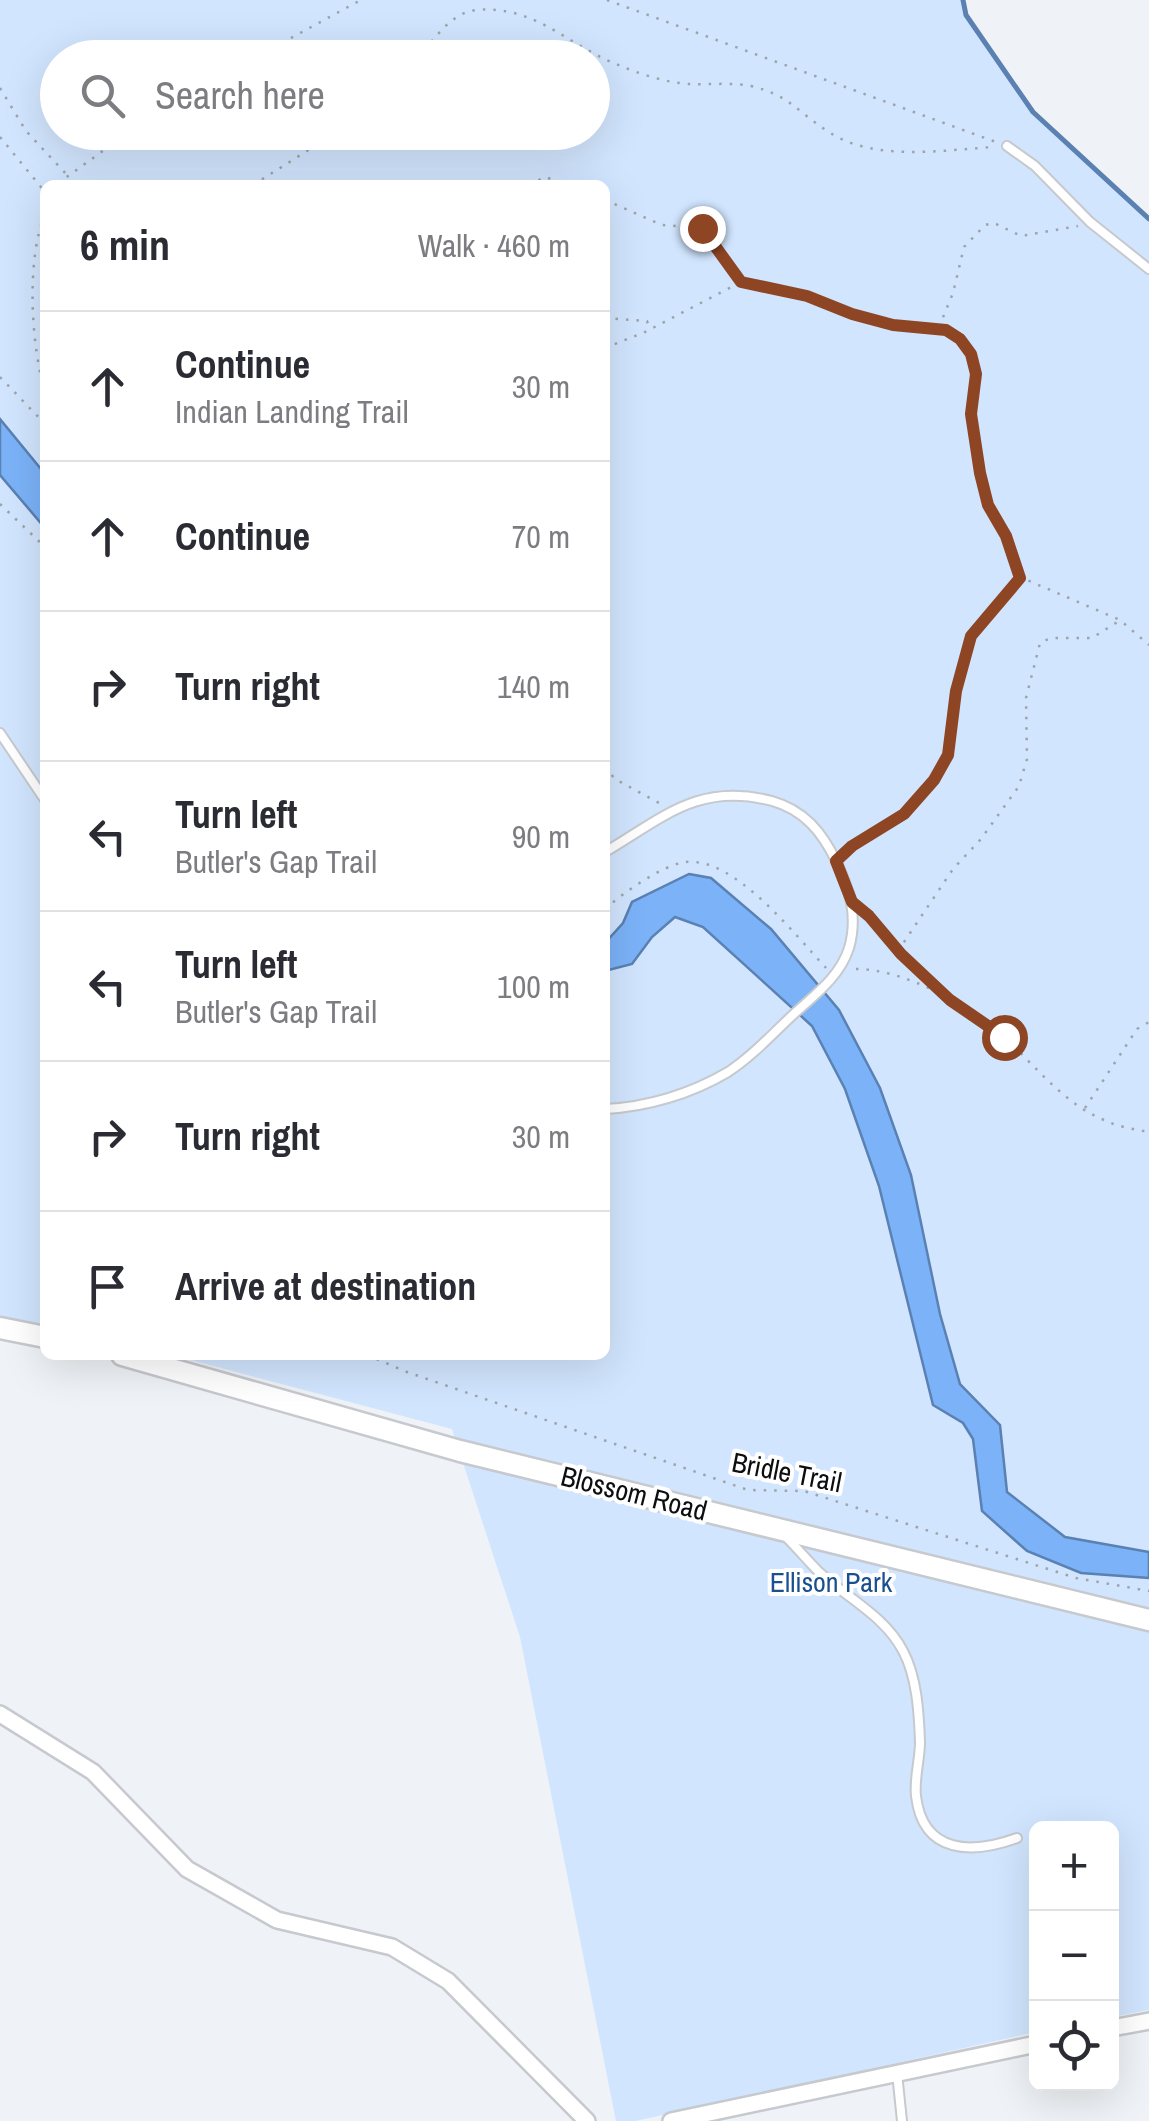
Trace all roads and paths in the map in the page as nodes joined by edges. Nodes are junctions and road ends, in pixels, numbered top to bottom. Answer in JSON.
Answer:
{"nodes":[{"id":1,"x":361,"y":0,"type":"edge"},
{"id":2,"x":606,"y":0,"type":"edge"},
{"id":3,"x":287,"y":40,"type":"edge"},
{"id":4,"x":434,"y":40,"type":"edge"},
{"id":5,"x":574,"y":40,"type":"edge"},
{"id":6,"x":610,"y":62,"type":"edge"},
{"id":7,"x":0,"y":88,"type":"edge"},
{"id":8,"x":0,"y":138,"type":"edge"},
{"id":9,"x":40,"y":146,"type":"edge"},
{"id":10,"x":1007,"y":146,"type":"junction"},
{"id":11,"x":44,"y":150,"type":"edge"},
{"id":12,"x":104,"y":150,"type":"edge"},
{"id":13,"x":308,"y":150,"type":"edge"},
{"id":14,"x":68,"y":176,"type":"junction"},
{"id":15,"x":64,"y":180,"type":"edge"},
{"id":16,"x":261,"y":180,"type":"edge"},
{"id":17,"x":40,"y":186,"type":"edge"},
{"id":18,"x":610,"y":202,"type":"edge"},
{"id":19,"x":1090,"y":222,"type":"junction"},
{"id":20,"x":40,"y":238,"type":"edge"},
{"id":21,"x":1149,"y":269,"type":"edge"},
{"id":22,"x":741,"y":282,"type":"junction"},
{"id":23,"x":610,"y":318,"type":"edge"},
{"id":24,"x":938,"y":328,"type":"junction"},
{"id":25,"x":650,"y":329,"type":"junction"},
{"id":26,"x":610,"y":346,"type":"edge"},
{"id":27,"x":40,"y":375,"type":"edge"},
{"id":28,"x":0,"y":377,"type":"edge"},
{"id":29,"x":40,"y":419,"type":"edge"},
{"id":30,"x":0,"y":504,"type":"edge"},
{"id":31,"x":40,"y":542,"type":"edge"},
{"id":32,"x":1020,"y":578,"type":"junction"},
{"id":33,"x":1120,"y":620,"type":"junction"},
{"id":34,"x":1149,"y":644,"type":"edge"},
{"id":35,"x":0,"y":733,"type":"edge"},
{"id":36,"x":610,"y":773,"type":"edge"},
{"id":37,"x":40,"y":793,"type":"edge"},
{"id":38,"x":672,"y":810,"type":"junction"},
{"id":39,"x":610,"y":849,"type":"edge"},
{"id":40,"x":836,"y":861,"type":"junction"},
{"id":41,"x":852,"y":902,"type":"junction"},
{"id":42,"x":610,"y":905,"type":"edge"},
{"id":43,"x":898,"y":951,"type":"junction"},
{"id":44,"x":836,"y":974,"type":"junction"},
{"id":45,"x":950,"y":1000,"type":"junction"},
{"id":46,"x":1149,"y":1022,"type":"edge"},
{"id":47,"x":610,"y":1108,"type":"edge"},
{"id":48,"x":1084,"y":1110,"type":"junction"},
{"id":49,"x":1149,"y":1132,"type":"edge"},
{"id":50,"x":0,"y":1328,"type":"edge"},
{"id":51,"x":40,"y":1336,"type":"edge"},
{"id":52,"x":140,"y":1360,"type":"edge"},
{"id":53,"x":379,"y":1360,"type":"edge"},
{"id":54,"x":778,"y":1527,"type":"junction"},
{"id":55,"x":1149,"y":1591,"type":"edge"},
{"id":56,"x":1149,"y":1620,"type":"edge"},
{"id":57,"x":0,"y":1714,"type":"edge"},
{"id":58,"x":1017,"y":1838,"type":"dead end"},
{"id":59,"x":1149,"y":2020,"type":"edge"},
{"id":60,"x":1119,"y":2026,"type":"edge"},
{"id":61,"x":1029,"y":2046,"type":"edge"},
{"id":62,"x":897,"y":2074,"type":"junction"},
{"id":63,"x":587,"y":2121,"type":"edge"},
{"id":64,"x":670,"y":2121,"type":"edge"},
{"id":65,"x":902,"y":2121,"type":"edge"}],
"edges":[{"from":1,"to":3,"type":"path"},
{"from":2,"to":10,"type":"path"},
{"from":4,"to":5,"type":"path"},
{"from":6,"to":10,"type":"path"},
{"from":7,"to":9,"type":"path"},
{"from":8,"to":17,"type":"path"},
{"from":10,"to":19,"type":"lane"},
{"from":11,"to":14,"type":"path"},
{"from":12,"to":14,"type":"path"},
{"from":13,"to":16,"type":"path"},
{"from":14,"to":15,"type":"path"},
{"from":18,"to":22,"type":"path"},
{"from":19,"to":21,"type":"lane"},
{"from":19,"to":24,"type":"path"},
{"from":20,"to":27,"type":"path"},
{"from":22,"to":24,"type":"path"},
{"from":22,"to":25,"type":"path"},
{"from":23,"to":25,"type":"path"},
{"from":24,"to":32,"type":"path"},
{"from":25,"to":26,"type":"path"},
{"from":28,"to":29,"type":"path"},
{"from":30,"to":31,"type":"path"},
{"from":32,"to":33,"type":"path"},
{"from":32,"to":40,"type":"path"},
{"from":33,"to":34,"type":"path"},
{"from":33,"to":43,"type":"path"},
{"from":35,"to":37,"type":"lane"},
{"from":36,"to":38,"type":"path"},
{"from":38,"to":39,"type":"lane"},
{"from":38,"to":40,"type":"lane"},
{"from":40,"to":41,"type":"lane"},
{"from":41,"to":43,"type":"path"},
{"from":41,"to":44,"type":"lane"},
{"from":42,"to":44,"type":"path"},
{"from":43,"to":45,"type":"path"},
{"from":44,"to":45,"type":"path"},
{"from":44,"to":47,"type":"lane"},
{"from":45,"to":48,"type":"path"},
{"from":46,"to":48,"type":"path"},
{"from":48,"to":49,"type":"path"},
{"from":50,"to":51,"type":"street"},
{"from":52,"to":54,"type":"street","name":"Blossom Road"},
{"from":53,"to":55,"type":"path","name":"Bridle Trail"},
{"from":54,"to":56,"type":"street","name":"Blossom Road"},
{"from":54,"to":58,"type":"lane"},
{"from":57,"to":63,"type":"street"},
{"from":59,"to":60,"type":"street"},
{"from":61,"to":62,"type":"street"},
{"from":62,"to":64,"type":"street"},
{"from":62,"to":65,"type":"lane"}]}
